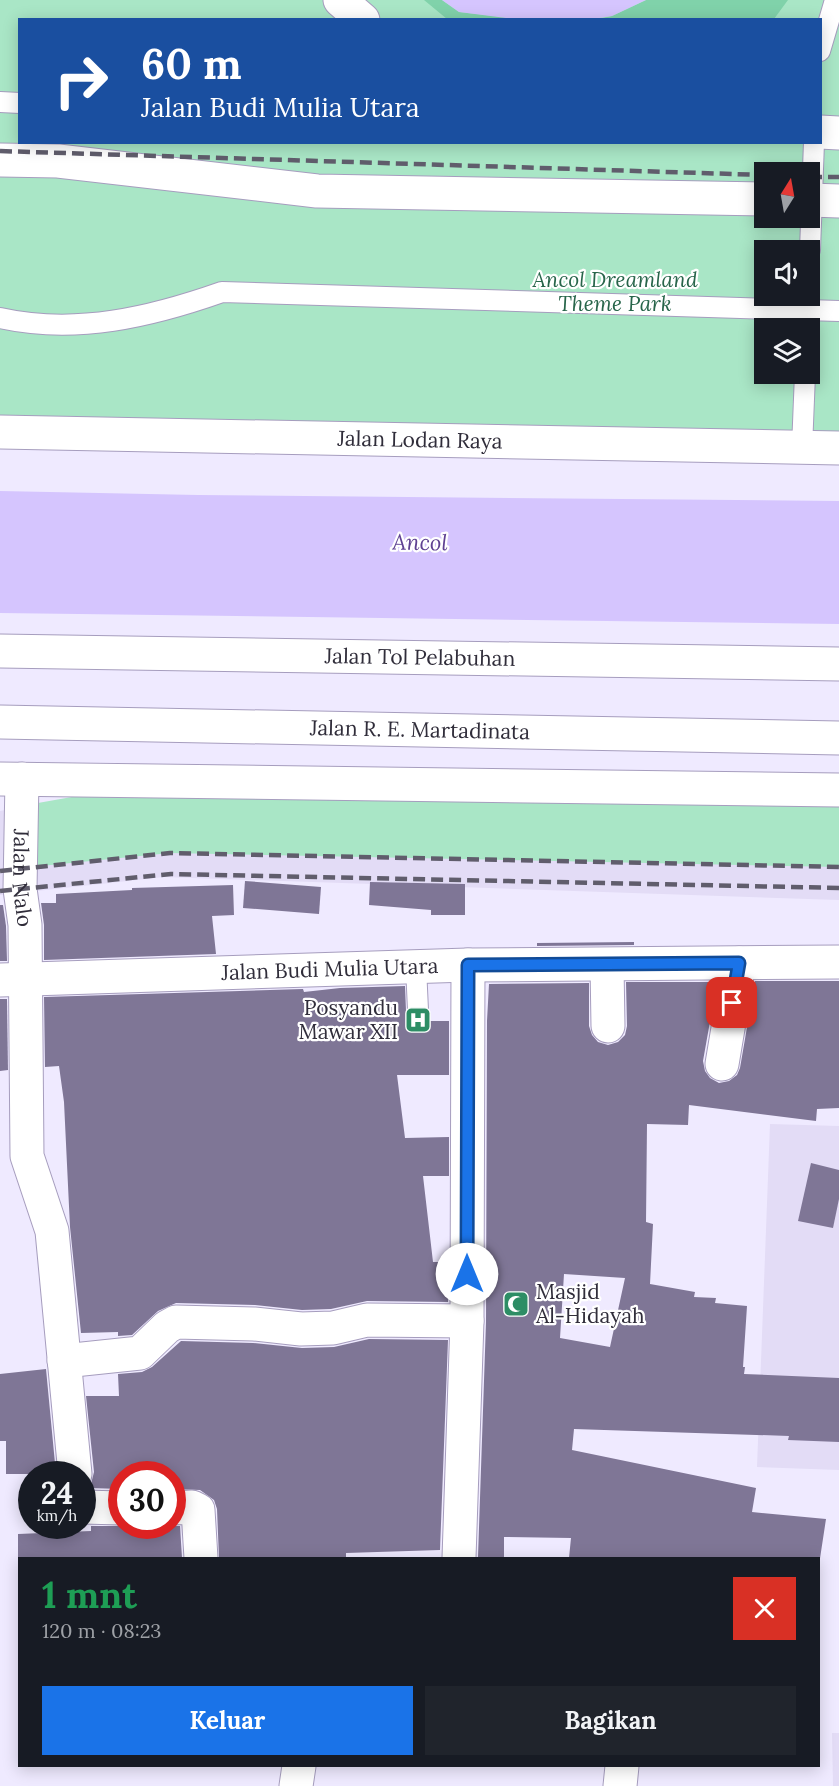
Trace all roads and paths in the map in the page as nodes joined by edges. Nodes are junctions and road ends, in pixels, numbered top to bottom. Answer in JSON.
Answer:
{"nodes":[{"id":1,"x":340,"y":0,"type":"edge"},
{"id":2,"x":835,"y":0,"type":"edge"},
{"id":3,"x":361,"y":18,"type":"edge"},
{"id":4,"x":822,"y":44,"type":"edge"},
{"id":5,"x":0,"y":102,"type":"edge"},
{"id":6,"x":18,"y":103,"type":"edge"},
{"id":7,"x":822,"y":132,"type":"edge"},
{"id":8,"x":839,"y":133,"type":"edge"},
{"id":9,"x":814,"y":144,"type":"edge"},
{"id":10,"x":0,"y":160,"type":"edge"},
{"id":11,"x":816,"y":162,"type":"edge"},
{"id":12,"x":754,"y":199,"type":"edge"},
{"id":13,"x":839,"y":311,"type":"edge"},
{"id":14,"x":808,"y":312,"type":"edge"},
{"id":15,"x":0,"y":318,"type":"edge"},
{"id":16,"x":805,"y":384,"type":"edge"},
{"id":17,"x":0,"y":432,"type":"edge"},
{"id":18,"x":802,"y":448,"type":"junction"},
{"id":19,"x":839,"y":448,"type":"edge"},
{"id":20,"x":0,"y":651,"type":"edge"},
{"id":21,"x":839,"y":664,"type":"edge"},
{"id":22,"x":0,"y":711,"type":"edge"},
{"id":23,"x":0,"y":722,"type":"edge"},
{"id":24,"x":839,"y":724,"type":"edge"},
{"id":25,"x":839,"y":738,"type":"edge"},
{"id":26,"x":11,"y":779,"type":"edge"},
{"id":27,"x":839,"y":790,"type":"edge"},
{"id":28,"x":10,"y":856,"type":"edge"},
{"id":29,"x":839,"y":962,"type":"edge"},
{"id":30,"x":739,"y":963,"type":"junction"},
{"id":31,"x":468,"y":965,"type":"junction"},
{"id":32,"x":607,"y":965,"type":"junction"},
{"id":33,"x":416,"y":967,"type":"junction"},
{"id":34,"x":13,"y":979,"type":"edge"},
{"id":35,"x":418,"y":1010,"type":"dead end"},
{"id":36,"x":608,"y":1026,"type":"dead end"},
{"id":37,"x":722,"y":1064,"type":"dead end"},
{"id":38,"x":467,"y":1321,"type":"junction"},
{"id":39,"x":64,"y":1361,"type":"junction"},
{"id":40,"x":74,"y":1461,"type":"edge"},
{"id":41,"x":186,"y":1508,"type":"edge"},
{"id":42,"x":201,"y":1557,"type":"edge"},
{"id":43,"x":459,"y":1557,"type":"edge"},
{"id":44,"x":299,"y":1767,"type":"edge"},
{"id":45,"x":622,"y":1767,"type":"edge"},
{"id":46,"x":296,"y":1786,"type":"edge"},
{"id":47,"x":620,"y":1786,"type":"edge"}],
"edges":[{"from":1,"to":3,"type":"main road"},
{"from":2,"to":4,"type":"lane"},
{"from":5,"to":6,"type":"lane"},
{"from":7,"to":8,"type":"main road"},
{"from":9,"to":11,"type":"lane"},
{"from":10,"to":12,"type":"main road"},
{"from":13,"to":14,"type":"lane"},
{"from":14,"to":15,"type":"lane"},
{"from":16,"to":18,"type":"lane"},
{"from":17,"to":18,"type":"main road","name":"Jalan Lodan Raya"},
{"from":18,"to":19,"type":"main road","name":"Jalan Lodan Raya"},
{"from":20,"to":21,"type":"main road","name":"Jalan Tol Pelabuhan"},
{"from":22,"to":24,"type":"main road"},
{"from":23,"to":25,"type":"main road","name":"Jalan R. E. Martadinata"},
{"from":26,"to":27,"type":"main road"},
{"from":26,"to":28,"type":"main road","name":"Jalan Nalo"},
{"from":28,"to":34,"type":"main road","name":"Jalan Nalo"},
{"from":29,"to":30,"type":"main road","name":"Jalan Budi Mulia Utara"},
{"from":30,"to":32,"type":"main road","name":"Jalan Budi Mulia Utara"},
{"from":30,"to":37,"type":"main road"},
{"from":31,"to":32,"type":"main road","name":"Jalan Budi Mulia Utara"},
{"from":31,"to":33,"type":"main road","name":"Jalan Budi Mulia Utara"},
{"from":31,"to":38,"type":"main road"},
{"from":32,"to":36,"type":"main road"},
{"from":33,"to":34,"type":"main road","name":"Jalan Budi Mulia Utara"},
{"from":33,"to":35,"type":"lane"},
{"from":34,"to":39,"type":"main road","name":"Jalan Nalo"},
{"from":38,"to":39,"type":"main road"},
{"from":38,"to":43,"type":"main road"},
{"from":39,"to":40,"type":"main road","name":"Jalan Nalo"},
{"from":41,"to":42,"type":"main road"},
{"from":44,"to":46,"type":"main road"},
{"from":45,"to":47,"type":"main road"}]}
